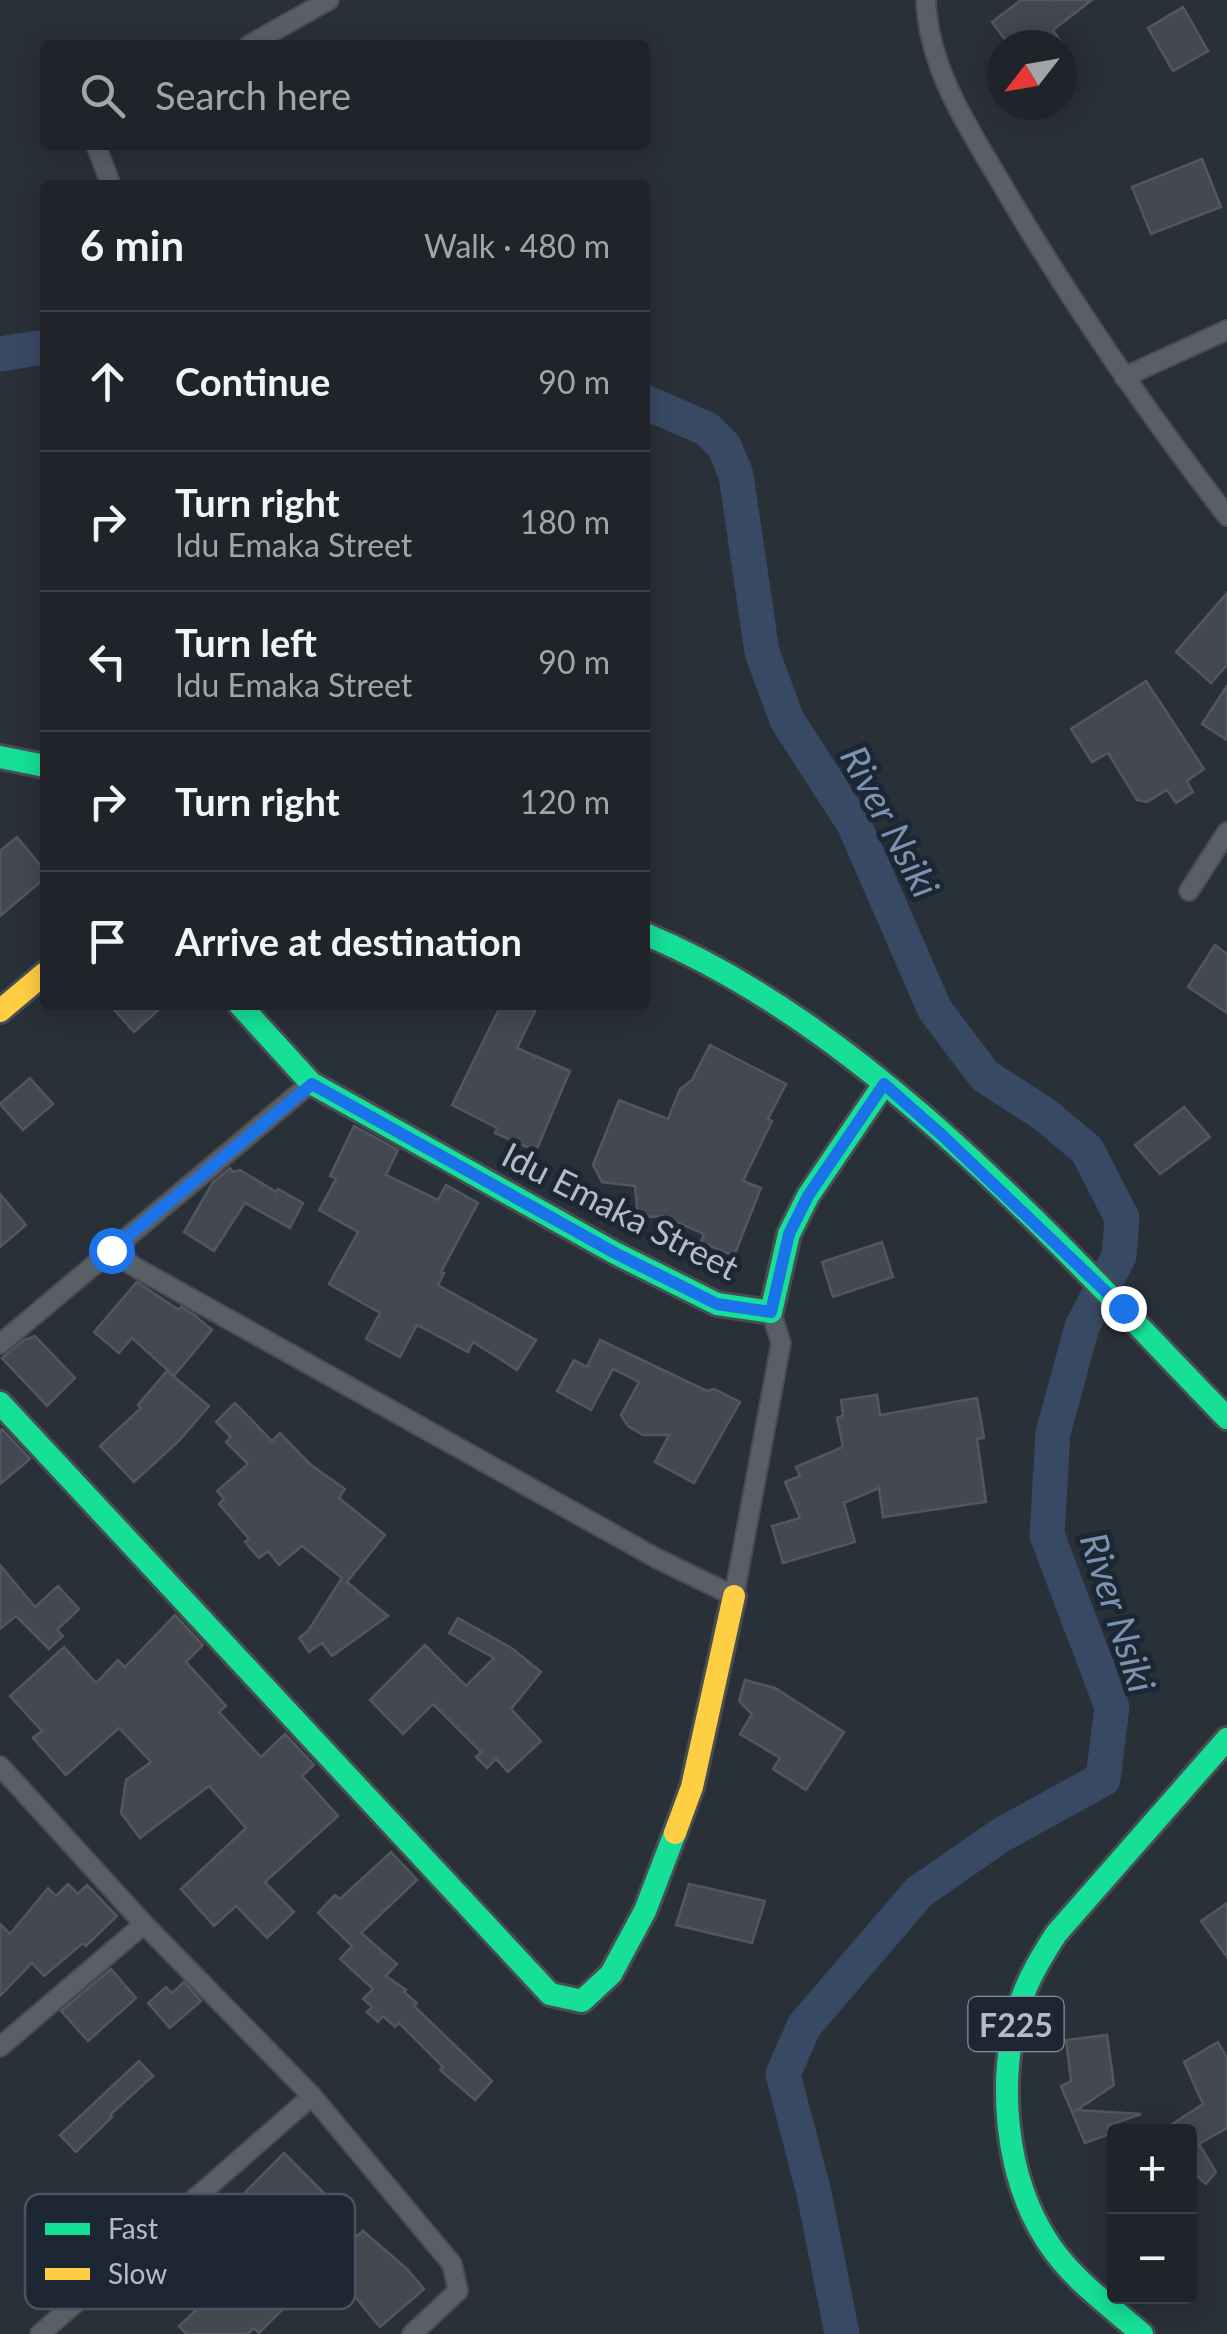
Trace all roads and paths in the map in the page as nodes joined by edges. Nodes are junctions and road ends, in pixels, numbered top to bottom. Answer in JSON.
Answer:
{"nodes":[{"id":1,"x":329,"y":0,"type":"edge"},
{"id":2,"x":926,"y":0,"type":"edge"},
{"id":3,"x":258,"y":40,"type":"edge"},
{"id":4,"x":98,"y":150,"type":"edge"},
{"id":5,"x":109,"y":180,"type":"edge"},
{"id":6,"x":1227,"y":330,"type":"edge"},
{"id":7,"x":1124,"y":377,"type":"junction"},
{"id":8,"x":1227,"y":516,"type":"edge"},
{"id":9,"x":0,"y":757,"type":"edge"},
{"id":10,"x":40,"y":765,"type":"edge"},
{"id":11,"x":1227,"y":832,"type":"edge"},
{"id":12,"x":1189,"y":891,"type":"dead end"},
{"id":13,"x":650,"y":936,"type":"edge"},
{"id":14,"x":40,"y":977,"type":"edge"},
{"id":15,"x":245,"y":1010,"type":"edge"},
{"id":16,"x":0,"y":1011,"type":"edge"},
{"id":17,"x":312,"y":1084,"type":"junction"},
{"id":18,"x":884,"y":1084,"type":"junction"},
{"id":19,"x":111,"y":1250,"type":"junction"},
{"id":20,"x":771,"y":1312,"type":"junction"},
{"id":21,"x":0,"y":1344,"type":"edge"},
{"id":22,"x":0,"y":1403,"type":"edge"},
{"id":23,"x":1227,"y":1418,"type":"edge"},
{"id":24,"x":734,"y":1596,"type":"junction"},
{"id":25,"x":1227,"y":1738,"type":"edge"},
{"id":26,"x":0,"y":1766,"type":"edge"},
{"id":27,"x":144,"y":1924,"type":"junction"},
{"id":28,"x":0,"y":2047,"type":"edge"},
{"id":29,"x":312,"y":2096,"type":"junction"},
{"id":30,"x":200,"y":2194,"type":"edge"},
{"id":31,"x":69,"y":2309,"type":"edge"},
{"id":32,"x":40,"y":2334,"type":"edge"},
{"id":33,"x":412,"y":2334,"type":"edge"},
{"id":34,"x":1142,"y":2334,"type":"edge"}],
"edges":[{"from":1,"to":3,"type":"street"},
{"from":2,"to":7,"type":"street"},
{"from":4,"to":5,"type":"street"},
{"from":6,"to":7,"type":"street"},
{"from":7,"to":8,"type":"street"},
{"from":9,"to":10,"type":"street"},
{"from":11,"to":12,"type":"street"},
{"from":13,"to":18,"type":"street"},
{"from":14,"to":16,"type":"street"},
{"from":15,"to":17,"type":"street","name":"Idu Emaka Street"},
{"from":17,"to":19,"type":"street"},
{"from":17,"to":20,"type":"street","name":"Idu Emaka Street"},
{"from":18,"to":20,"type":"street","name":"Idu Emaka Street"},
{"from":18,"to":23,"type":"street"},
{"from":19,"to":21,"type":"street"},
{"from":19,"to":24,"type":"street"},
{"from":20,"to":24,"type":"street"},
{"from":22,"to":24,"type":"street"},
{"from":25,"to":34,"type":"street","number":"F225"},
{"from":26,"to":27,"type":"street"},
{"from":27,"to":28,"type":"street"},
{"from":27,"to":29,"type":"street"},
{"from":29,"to":30,"type":"street"},
{"from":29,"to":33,"type":"street"},
{"from":31,"to":32,"type":"street"}]}
